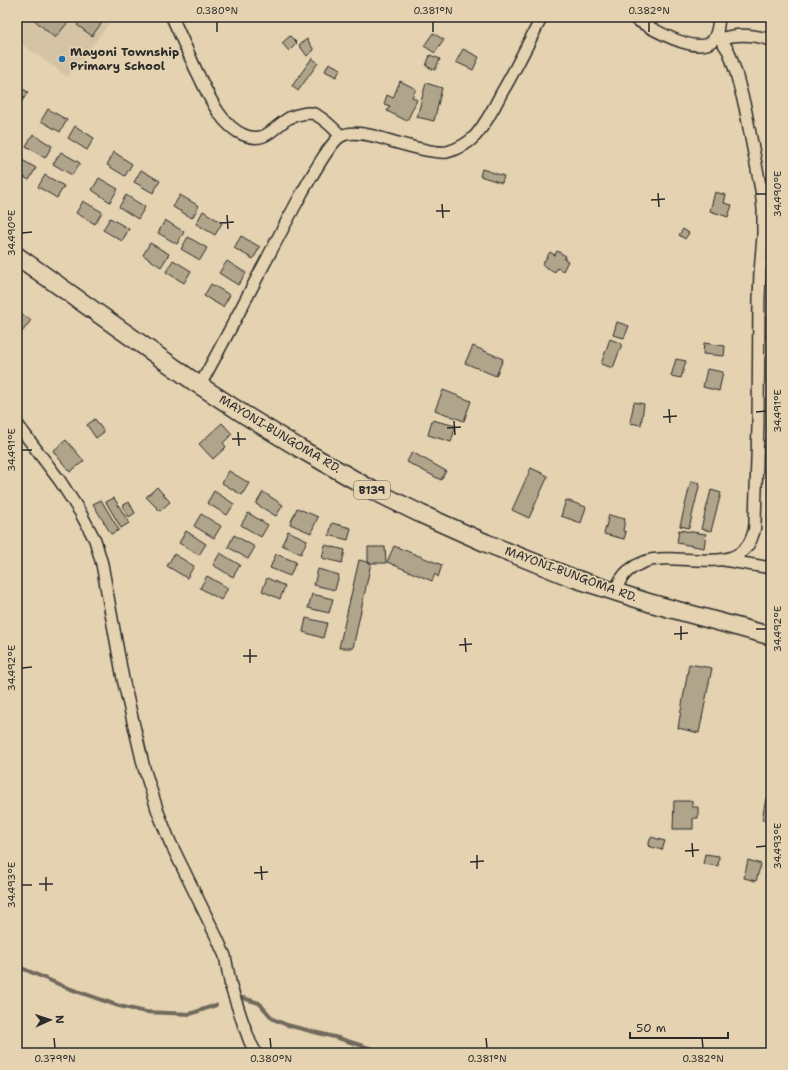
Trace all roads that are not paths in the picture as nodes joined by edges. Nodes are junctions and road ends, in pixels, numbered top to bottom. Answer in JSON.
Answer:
{"nodes":[{"id":1,"x":172,"y":17,"type":"edge"},
{"id":2,"x":542,"y":17,"type":"edge"},
{"id":3,"x":632,"y":17,"type":"edge"},
{"id":4,"x":719,"y":17,"type":"edge"},
{"id":5,"x":719,"y":36,"type":"junction"},
{"id":6,"x":771,"y":40,"type":"edge"},
{"id":7,"x":341,"y":136,"type":"junction"},
{"id":8,"x":17,"y":256,"type":"edge"},
{"id":9,"x":200,"y":385,"type":"junction"},
{"id":10,"x":17,"y":424,"type":"edge"},
{"id":11,"x":722,"y":559,"type":"junction"},
{"id":12,"x":771,"y":568,"type":"edge"},
{"id":13,"x":615,"y":591,"type":"junction"},
{"id":14,"x":771,"y":636,"type":"edge"},
{"id":15,"x":256,"y":1053,"type":"edge"}],
"edges":[{"from":1,"to":7,"type":"street"},
{"from":2,"to":7,"type":"street"},
{"from":3,"to":5,"type":"street"},
{"from":4,"to":5,"type":"street"},
{"from":5,"to":6,"type":"street"},
{"from":5,"to":11,"type":"street"},
{"from":7,"to":9,"type":"street"},
{"from":8,"to":9,"type":"main road","name":"MAYONI-BUNGOMA RD.","number":"B139"},
{"from":9,"to":13,"type":"main road","name":"MAYONI-BUNGOMA RD.","number":"B139"},
{"from":10,"to":15,"type":"street"},
{"from":11,"to":12,"type":"street"},
{"from":11,"to":13,"type":"street"},
{"from":13,"to":14,"type":"main road","name":"MAYONI-BUNGOMA RD.","number":"B139"}]}
